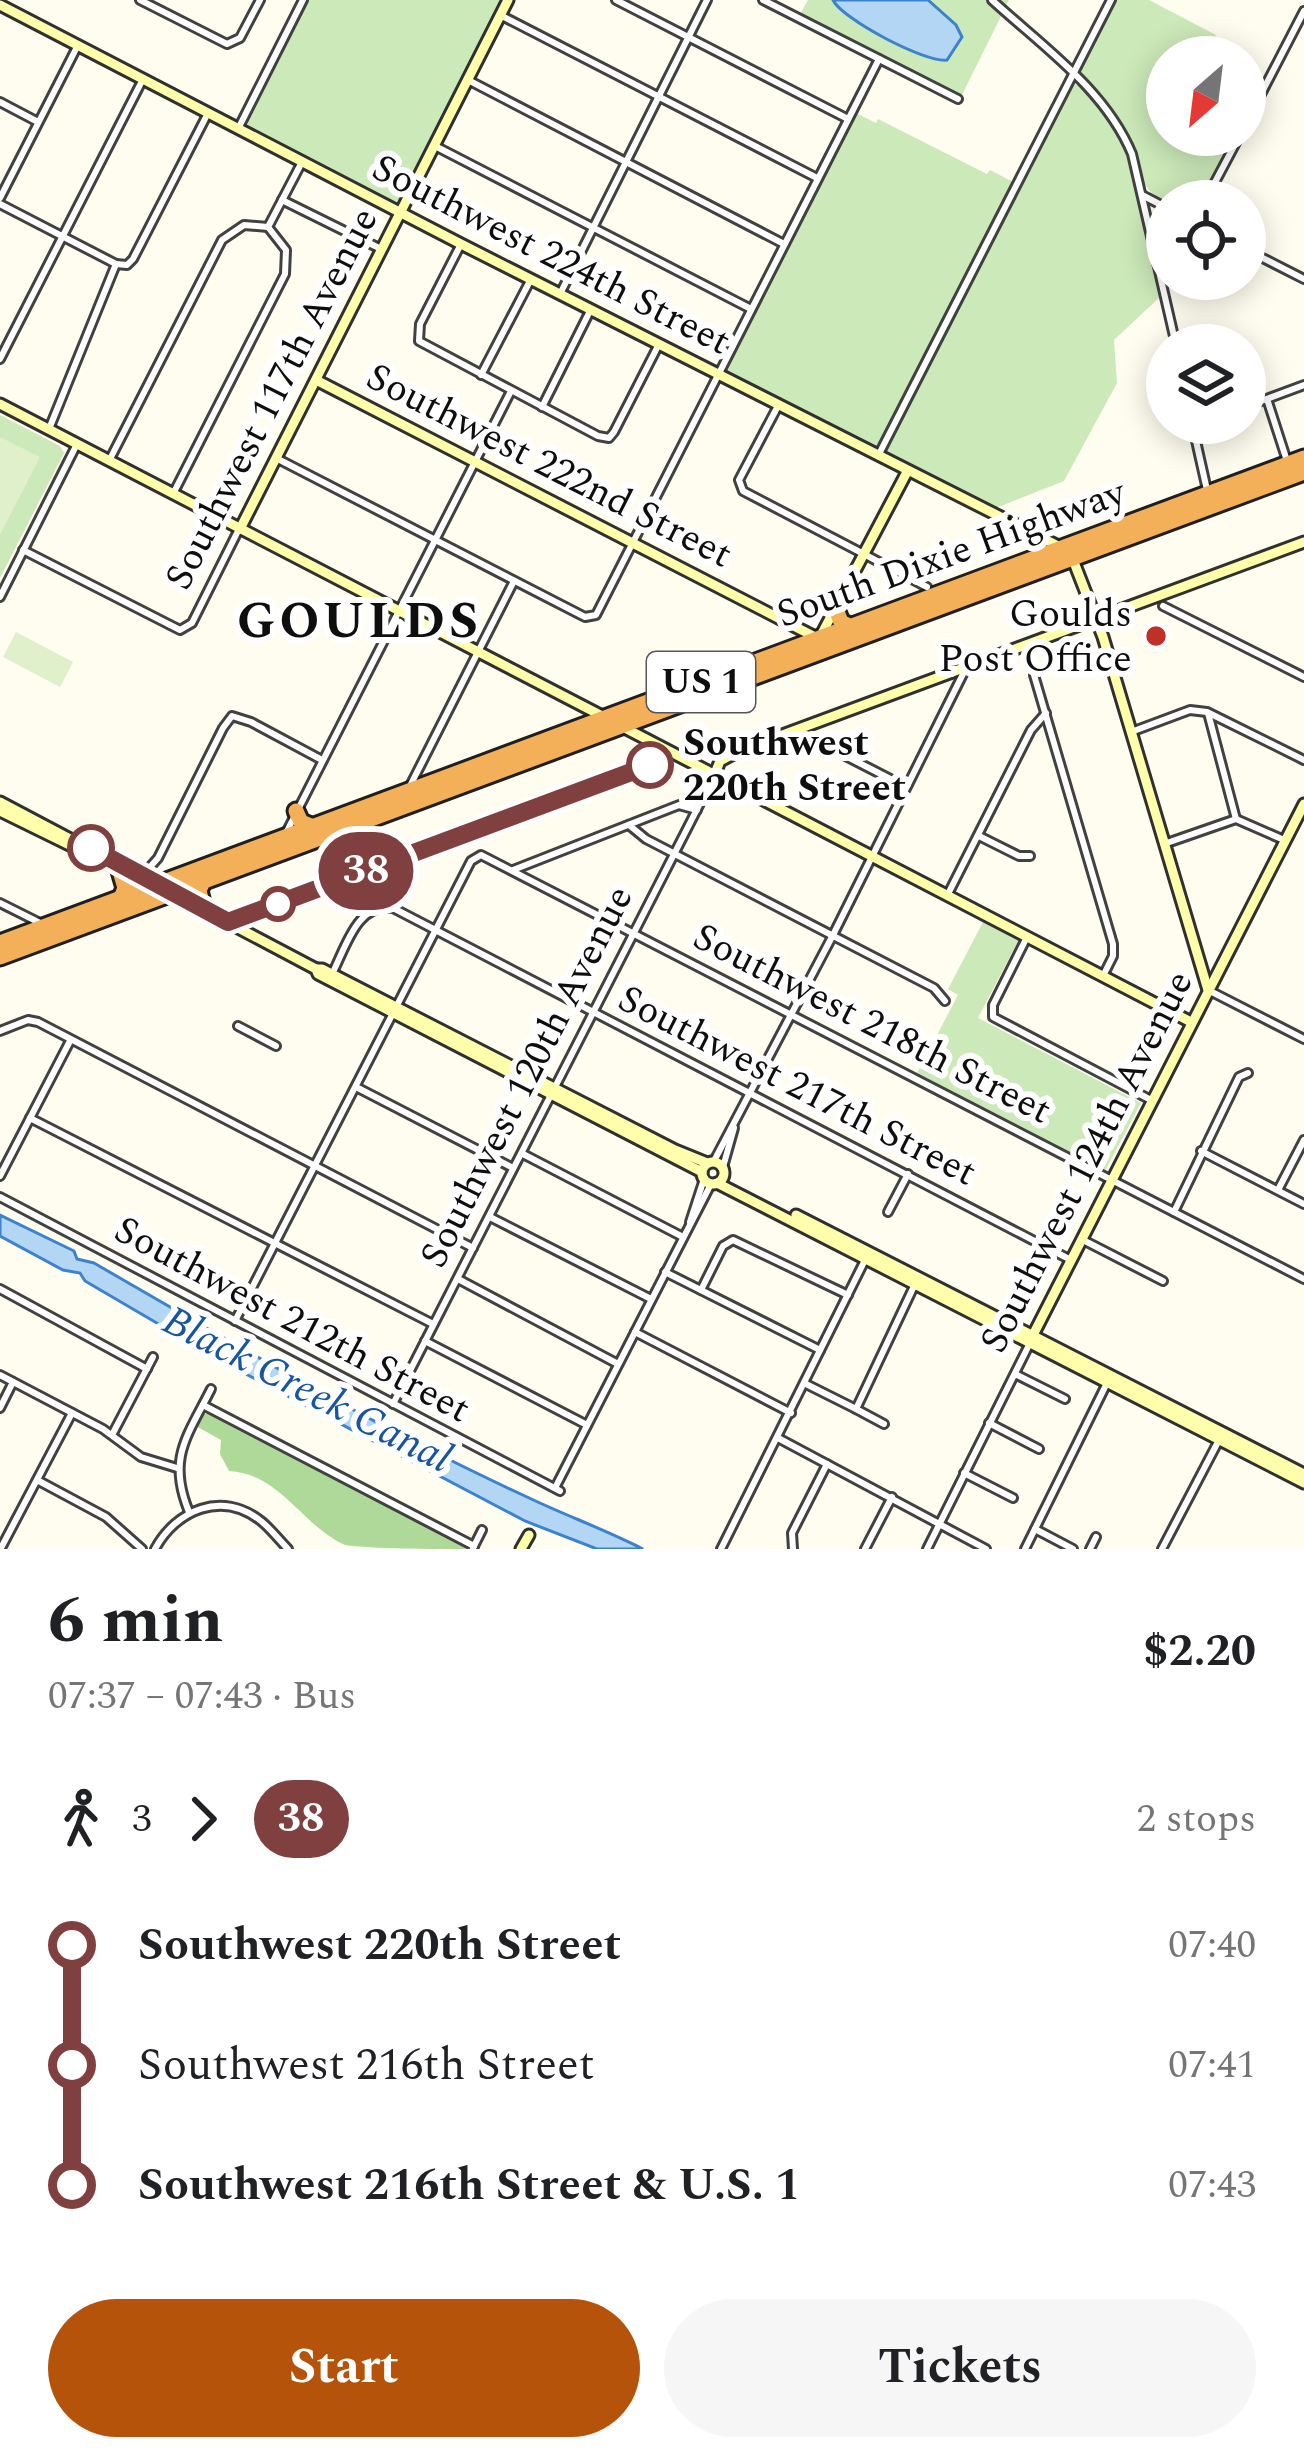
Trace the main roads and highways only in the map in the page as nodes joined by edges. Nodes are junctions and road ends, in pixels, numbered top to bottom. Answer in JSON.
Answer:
{"nodes":[{"id":1,"x":1299,"y":464,"type":"edge"},
{"id":2,"x":1209,"y":500,"type":"junction"},
{"id":3,"x":1044,"y":538,"type":"road end"},
{"id":4,"x":1069,"y":553,"type":"junction"},
{"id":5,"x":1041,"y":556,"type":"junction"},
{"id":6,"x":836,"y":609,"type":"road end"},
{"id":7,"x":851,"y":627,"type":"junction"},
{"id":8,"x":798,"y":628,"type":"road end"},
{"id":9,"x":818,"y":639,"type":"junction"},
{"id":10,"x":837,"y":645,"type":"junction"},
{"id":11,"x":796,"y":647,"type":"junction"},
{"id":12,"x":739,"y":682,"type":"junction"},
{"id":13,"x":580,"y":704,"type":"road end"},
{"id":14,"x":648,"y":716,"type":"junction"},
{"id":15,"x":613,"y":722,"type":"junction"},
{"id":16,"x":578,"y":728,"type":"junction"},
{"id":17,"x":647,"y":740,"type":"road end"},
{"id":18,"x":414,"y":796,"type":"junction"},
{"id":19,"x":296,"y":811,"type":"road end"},
{"id":20,"x":313,"y":827,"type":"junction"},
{"id":21,"x":120,"y":871,"type":"road end"},
{"id":22,"x":203,"y":881,"type":"junction"},
{"id":23,"x":157,"y":884,"type":"junction"},
{"id":24,"x":121,"y":898,"type":"junction"},
{"id":25,"x":204,"y":910,"type":"road end"},
{"id":26,"x":49,"y":932,"type":"junction"},
{"id":27,"x":0,"y":944,"type":"edge"},
{"id":28,"x":0,"y":957,"type":"edge"}],
"edges":[{"from":1,"to":2,"type":"highway","name":"South Dixie Highway","number":"US 1"},
{"from":2,"to":4,"type":"highway","name":"South Dixie Highway","number":"US 1"},
{"from":2,"to":4,"type":"highway","name":"South Dixie Highway","number":"US 1"},
{"from":3,"to":5,"type":"highway"},
{"from":4,"to":5,"type":"highway","name":"South Dixie Highway","number":"US 1"},
{"from":4,"to":10,"type":"highway","name":"South Dixie Highway","number":"US 1"},
{"from":5,"to":7,"type":"highway","name":"South Dixie Highway","number":"US 1"},
{"from":6,"to":7,"type":"highway"},
{"from":7,"to":9,"type":"highway","name":"South Dixie Highway","number":"US 1"},
{"from":8,"to":11,"type":"highway"},
{"from":9,"to":10,"type":"highway"},
{"from":9,"to":11,"type":"highway","name":"South Dixie Highway","number":"US 1"},
{"from":9,"to":12,"type":"highway"},
{"from":10,"to":12,"type":"highway","name":"South Dixie Highway","number":"US 1"},
{"from":11,"to":15,"type":"highway","name":"South Dixie Highway","number":"US 1"},
{"from":12,"to":14,"type":"highway","name":"South Dixie Highway","number":"US 1"},
{"from":13,"to":16,"type":"highway"},
{"from":14,"to":15,"type":"highway","name":"South Dixie Highway","number":"US 1"},
{"from":14,"to":17,"type":"highway"},
{"from":15,"to":16,"type":"highway","name":"South Dixie Highway","number":"US 1"},
{"from":15,"to":18,"type":"highway","name":"South Dixie Highway","number":"US 1"},
{"from":16,"to":18,"type":"highway","name":"South Dixie Highway","number":"US 1"},
{"from":18,"to":20,"type":"highway","name":"South Dixie Highway","number":"US 1"},
{"from":18,"to":22,"type":"highway","name":"South Dixie Highway","number":"US 1"},
{"from":19,"to":20,"type":"highway"},
{"from":20,"to":23,"type":"highway","name":"South Dixie Highway","number":"US 1"},
{"from":21,"to":24,"type":"highway"},
{"from":22,"to":23,"type":"highway","name":"South Dixie Highway","number":"US 1"},
{"from":22,"to":25,"type":"highway"},
{"from":23,"to":24,"type":"highway","name":"South Dixie Highway","number":"US 1"},
{"from":23,"to":26,"type":"highway","name":"South Dixie Highway","number":"US 1"},
{"from":24,"to":26,"type":"highway","name":"South Dixie Highway","number":"US 1"},
{"from":26,"to":27,"type":"highway","name":"South Dixie Highway","number":"US 1"},
{"from":26,"to":28,"type":"highway","name":"South Dixie Highway","number":"US 1"}]}
